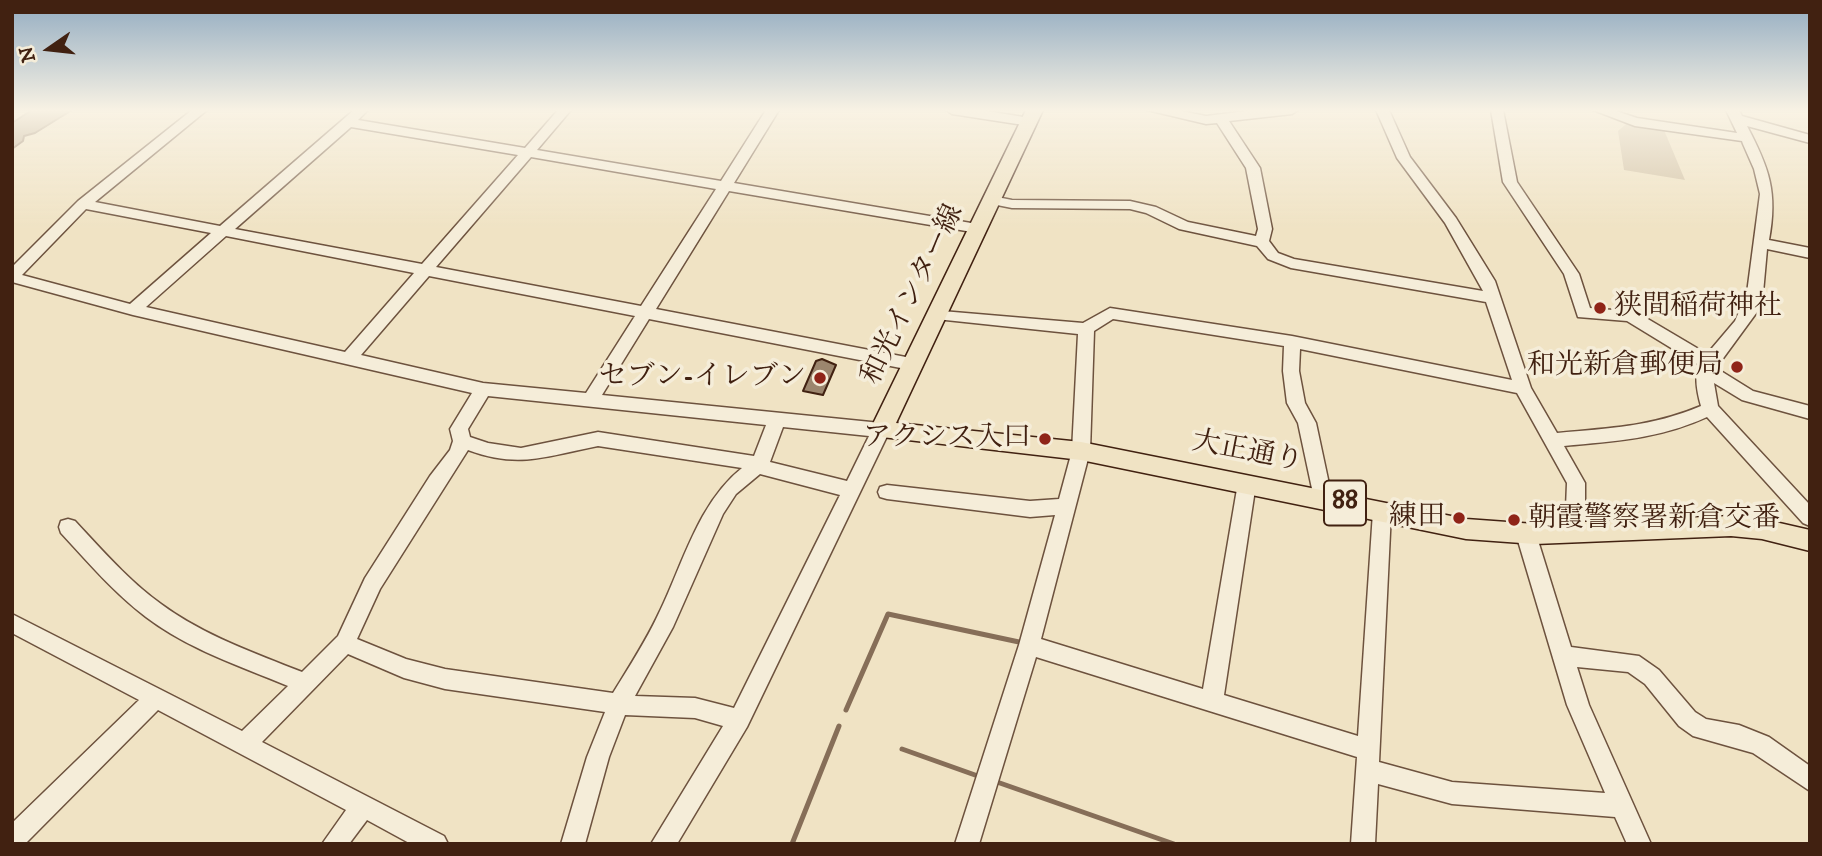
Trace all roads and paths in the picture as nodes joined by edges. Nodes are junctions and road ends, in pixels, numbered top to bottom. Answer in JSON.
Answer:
{"nodes":[{"id":1,"x":151,"y":150,"type":"edge"},
{"id":2,"x":314,"y":150,"type":"edge"},
{"id":3,"x":510,"y":150,"type":"edge"},
{"id":4,"x":531,"y":150,"type":"edge"},
{"id":5,"x":747,"y":150,"type":"edge"},
{"id":6,"x":1016,"y":150,"type":"edge"},
{"id":7,"x":1241,"y":150,"type":"edge"},
{"id":8,"x":1400,"y":150,"type":"edge"},
{"id":9,"x":1504,"y":150,"type":"edge"},
{"id":10,"x":1750,"y":150,"type":"edge"},
{"id":11,"x":528,"y":153,"type":"junction"},
{"id":12,"x":724,"y":185,"type":"junction"},
{"id":13,"x":992,"y":200,"type":"junction"},
{"id":14,"x":83,"y":204,"type":"junction"},
{"id":15,"x":978,"y":228,"type":"junction"},
{"id":16,"x":225,"y":230,"type":"junction"},
{"id":17,"x":1262,"y":242,"type":"junction"},
{"id":18,"x":1759,"y":243,"type":"junction"},
{"id":19,"x":1810,"y":253,"type":"edge"},
{"id":20,"x":425,"y":269,"type":"junction"},
{"id":21,"x":12,"y":277,"type":"edge"},
{"id":22,"x":1493,"y":298,"type":"junction"},
{"id":23,"x":133,"y":310,"type":"junction"},
{"id":24,"x":644,"y":311,"type":"junction"},
{"id":25,"x":936,"y":314,"type":"junction"},
{"id":26,"x":1086,"y":329,"type":"junction"},
{"id":27,"x":1292,"y":342,"type":"junction"},
{"id":28,"x":348,"y":359,"type":"junction"},
{"id":29,"x":911,"y":364,"type":"junction"},
{"id":30,"x":1707,"y":366,"type":"junction"},
{"id":31,"x":1523,"y":388,"type":"junction"},
{"id":32,"x":483,"y":389,"type":"junction"},
{"id":33,"x":589,"y":402,"type":"junction"},
{"id":34,"x":1710,"y":409,"type":"junction"},
{"id":35,"x":1810,"y":413,"type":"edge"},
{"id":36,"x":777,"y":421,"type":"junction"},
{"id":37,"x":881,"y":430,"type":"junction"},
{"id":38,"x":1555,"y":440,"type":"junction"},
{"id":39,"x":462,"y":441,"type":"junction"},
{"id":40,"x":1081,"y":451,"type":"junction"},
{"id":41,"x":759,"y":465,"type":"junction"},
{"id":42,"x":1247,"y":483,"type":"junction"},
{"id":43,"x":851,"y":490,"type":"junction"},
{"id":44,"x":887,"y":492,"type":"dead end"},
{"id":45,"x":1323,"y":498,"type":"junction"},
{"id":46,"x":1066,"y":506,"type":"junction"},
{"id":47,"x":1382,"y":512,"type":"junction"},
{"id":48,"x":1810,"y":518,"type":"edge"},
{"id":49,"x":68,"y":527,"type":"dead end"},
{"id":50,"x":1575,"y":533,"type":"junction"},
{"id":51,"x":1526,"y":534,"type":"junction"},
{"id":52,"x":1810,"y":541,"type":"edge"},
{"id":53,"x":12,"y":623,"type":"edge"},
{"id":54,"x":345,"y":643,"type":"junction"},
{"id":55,"x":1029,"y":645,"type":"junction"},
{"id":56,"x":1562,"y":656,"type":"junction"},
{"id":57,"x":306,"y":683,"type":"junction"},
{"id":58,"x":156,"y":698,"type":"junction"},
{"id":59,"x":1212,"y":702,"type":"junction"},
{"id":60,"x":619,"y":704,"type":"junction"},
{"id":61,"x":739,"y":720,"type":"junction"},
{"id":62,"x":245,"y":744,"type":"junction"},
{"id":63,"x":1368,"y":760,"type":"junction"},
{"id":64,"x":1810,"y":780,"type":"edge"},
{"id":65,"x":364,"y":806,"type":"junction"},
{"id":66,"x":1624,"y":806,"type":"junction"},
{"id":67,"x":12,"y":840,"type":"edge"},
{"id":68,"x":334,"y":844,"type":"edge"},
{"id":69,"x":436,"y":844,"type":"edge"},
{"id":70,"x":573,"y":844,"type":"edge"},
{"id":71,"x":663,"y":844,"type":"edge"},
{"id":72,"x":967,"y":844,"type":"edge"},
{"id":73,"x":1363,"y":844,"type":"edge"},
{"id":74,"x":1639,"y":844,"type":"edge"}],
"edges":[{"from":1,"to":14,"type":"street"},
{"from":2,"to":16,"type":"street"},
{"from":3,"to":11,"type":"street"},
{"from":4,"to":11,"type":"street"},
{"from":5,"to":12,"type":"street"},
{"from":6,"to":13,"type":"main road","name":"和光インター線"},
{"from":7,"to":17,"type":"street"},
{"from":8,"to":22,"type":"street"},
{"from":9,"to":30,"type":"street"},
{"from":10,"to":18,"type":"street"},
{"from":11,"to":12,"type":"street"},
{"from":11,"to":20,"type":"street"},
{"from":12,"to":15,"type":"street"},
{"from":12,"to":24,"type":"street"},
{"from":13,"to":15,"type":"main road","name":"和光インター線"},
{"from":13,"to":17,"type":"street"},
{"from":14,"to":16,"type":"street"},
{"from":14,"to":21,"type":"street"},
{"from":15,"to":25,"type":"main road","name":"和光インター線"},
{"from":16,"to":20,"type":"street"},
{"from":16,"to":23,"type":"street"},
{"from":17,"to":22,"type":"street"},
{"from":18,"to":19,"type":"street"},
{"from":18,"to":30,"type":"street"},
{"from":20,"to":24,"type":"street"},
{"from":20,"to":28,"type":"street"},
{"from":21,"to":23,"type":"street"},
{"from":22,"to":31,"type":"street"},
{"from":23,"to":28,"type":"street"},
{"from":24,"to":29,"type":"street"},
{"from":24,"to":33,"type":"street"},
{"from":25,"to":26,"type":"street"},
{"from":25,"to":29,"type":"main road","name":"和光インター線"},
{"from":26,"to":27,"type":"street"},
{"from":26,"to":40,"type":"street"},
{"from":27,"to":31,"type":"street"},
{"from":27,"to":45,"type":"street"},
{"from":28,"to":32,"type":"street"},
{"from":29,"to":37,"type":"main road","name":"和光インター線"},
{"from":30,"to":34,"type":"street"},
{"from":30,"to":35,"type":"street"},
{"from":31,"to":38,"type":"street"},
{"from":32,"to":33,"type":"street"},
{"from":32,"to":39,"type":"street"},
{"from":33,"to":36,"type":"street"},
{"from":34,"to":38,"type":"street"},
{"from":34,"to":48,"type":"street"},
{"from":36,"to":37,"type":"street"},
{"from":36,"to":41,"type":"street"},
{"from":37,"to":40,"type":"main road","name":"大正通り","number":"88"},
{"from":37,"to":43,"type":"street"},
{"from":38,"to":50,"type":"street"},
{"from":39,"to":41,"type":"street"},
{"from":39,"to":54,"type":"street"},
{"from":40,"to":42,"type":"main road","name":"大正通り","number":"88"},
{"from":40,"to":46,"type":"street"},
{"from":41,"to":43,"type":"street"},
{"from":41,"to":60,"type":"street"},
{"from":42,"to":45,"type":"main road","name":"大正通り","number":"88"},
{"from":42,"to":59,"type":"street"},
{"from":43,"to":61,"type":"street"},
{"from":44,"to":46,"type":"street"},
{"from":45,"to":47,"type":"main road","name":"大正通り","number":"88"},
{"from":46,"to":55,"type":"street"},
{"from":47,"to":51,"type":"main road","name":"大正通り","number":"88"},
{"from":47,"to":63,"type":"street"},
{"from":49,"to":57,"type":"street"},
{"from":50,"to":51,"type":"main road","name":"大正通り","number":"88"},
{"from":50,"to":52,"type":"main road","name":"大正通り","number":"88"},
{"from":51,"to":56,"type":"street"},
{"from":53,"to":58,"type":"street"},
{"from":54,"to":57,"type":"street"},
{"from":54,"to":60,"type":"street"},
{"from":55,"to":59,"type":"street"},
{"from":55,"to":72,"type":"street"},
{"from":56,"to":64,"type":"street"},
{"from":56,"to":66,"type":"street"},
{"from":57,"to":62,"type":"street"},
{"from":58,"to":62,"type":"street"},
{"from":58,"to":67,"type":"street"},
{"from":59,"to":63,"type":"street"},
{"from":60,"to":61,"type":"street"},
{"from":60,"to":70,"type":"street"},
{"from":61,"to":71,"type":"street"},
{"from":62,"to":65,"type":"street"},
{"from":63,"to":66,"type":"street"},
{"from":63,"to":73,"type":"street"},
{"from":65,"to":68,"type":"street"},
{"from":65,"to":69,"type":"street"},
{"from":66,"to":74,"type":"street"}]}
